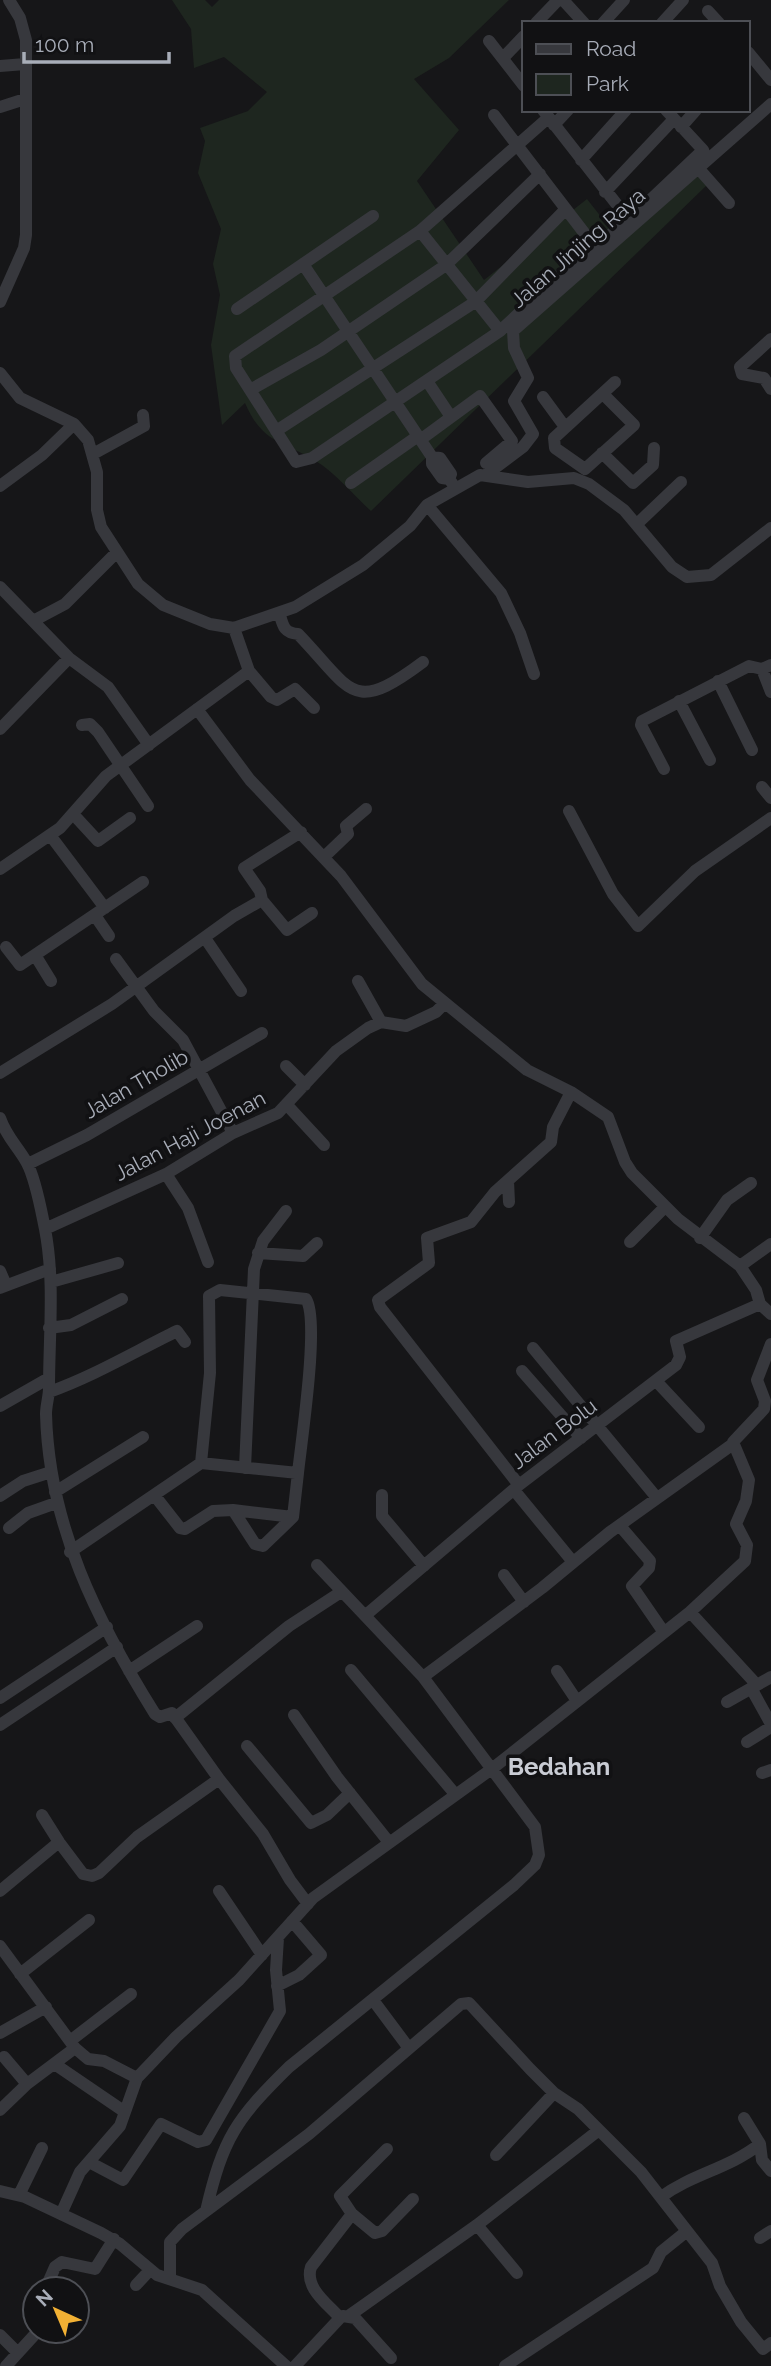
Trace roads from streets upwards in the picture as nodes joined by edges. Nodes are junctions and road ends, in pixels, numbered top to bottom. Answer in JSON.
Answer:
{"nodes":[{"id":1,"x":9,"y":0,"type":"edge"},
{"id":2,"x":624,"y":0,"type":"edge"},
{"id":3,"x":683,"y":0,"type":"edge"},
{"id":4,"x":563,"y":1,"type":"edge"},
{"id":5,"x":708,"y":11,"type":"dead end"},
{"id":6,"x":538,"y":21,"type":"edge"},
{"id":7,"x":582,"y":21,"type":"edge"},
{"id":8,"x":605,"y":21,"type":"edge"},
{"id":9,"x":664,"y":21,"type":"edge"},
{"id":10,"x":717,"y":21,"type":"edge"},
{"id":11,"x":522,"y":38,"type":"edge"},
{"id":12,"x":489,"y":41,"type":"dead end"},
{"id":13,"x":750,"y":54,"type":"edge"},
{"id":14,"x":503,"y":58,"type":"junction"},
{"id":15,"x":25,"y":64,"type":"junction"},
{"id":16,"x":0,"y":66,"type":"edge"},
{"id":17,"x":771,"y":80,"type":"edge"},
{"id":18,"x":522,"y":83,"type":"edge"},
{"id":19,"x":25,"y":99,"type":"junction"},
{"id":20,"x":771,"y":104,"type":"edge"},
{"id":21,"x":0,"y":107,"type":"edge"},
{"id":22,"x":623,"y":112,"type":"edge"},
{"id":23,"x":691,"y":112,"type":"edge"},
{"id":24,"x":494,"y":115,"type":"dead end"},
{"id":25,"x":548,"y":118,"type":"edge"},
{"id":26,"x":674,"y":119,"type":"edge"},
{"id":27,"x":519,"y":145,"type":"junction"},
{"id":28,"x":703,"y":159,"type":"junction"},
{"id":29,"x":581,"y":160,"type":"junction"},
{"id":30,"x":540,"y":174,"type":"junction"},
{"id":31,"x":605,"y":192,"type":"junction"},
{"id":32,"x":729,"y":203,"type":"dead end"},
{"id":33,"x":566,"y":209,"type":"junction"},
{"id":34,"x":373,"y":216,"type":"dead end"},
{"id":35,"x":629,"y":220,"type":"junction"},
{"id":36,"x":420,"y":231,"type":"junction"},
{"id":37,"x":595,"y":247,"type":"junction"},
{"id":38,"x":303,"y":264,"type":"junction"},
{"id":39,"x":446,"y":265,"type":"junction"},
{"id":40,"x":324,"y":295,"type":"junction"},
{"id":41,"x":0,"y":302,"type":"edge"},
{"id":42,"x":475,"y":302,"type":"junction"},
{"id":43,"x":237,"y":309,"type":"dead end"},
{"id":44,"x":347,"y":330,"type":"junction"},
{"id":45,"x":500,"y":331,"type":"junction"},
{"id":46,"x":771,"y":339,"type":"edge"},
{"id":47,"x":373,"y":369,"type":"junction"},
{"id":48,"x":0,"y":373,"type":"edge"},
{"id":49,"x":427,"y":381,"type":"junction"},
{"id":50,"x":615,"y":382,"type":"dead end"},
{"id":51,"x":771,"y":389,"type":"edge"},
{"id":52,"x":250,"y":390,"type":"junction"},
{"id":53,"x":603,"y":394,"type":"junction"},
{"id":54,"x":543,"y":397,"type":"dead end"},
{"id":55,"x":395,"y":402,"type":"junction"},
{"id":56,"x":143,"y":415,"type":"dead end"},
{"id":57,"x":451,"y":418,"type":"junction"},
{"id":58,"x":74,"y":424,"type":"junction"},
{"id":59,"x":565,"y":427,"type":"junction"},
{"id":60,"x":276,"y":431,"type":"junction"},
{"id":61,"x":419,"y":438,"type":"junction"},
{"id":62,"x":654,"y":448,"type":"dead end"},
{"id":63,"x":602,"y":453,"type":"junction"},
{"id":64,"x":93,"y":454,"type":"junction"},
{"id":65,"x":577,"y":464,"type":"junction"},
{"id":66,"x":487,"y":468,"type":"junction"},
{"id":67,"x":574,"y":478,"type":"junction"},
{"id":68,"x":681,"y":482,"type":"dead end"},
{"id":69,"x":351,"y":483,"type":"dead end"},
{"id":70,"x":452,"y":483,"type":"junction"},
{"id":71,"x":0,"y":486,"type":"edge"},
{"id":72,"x":428,"y":505,"type":"junction"},
{"id":73,"x":636,"y":524,"type":"junction"},
{"id":74,"x":768,"y":534,"type":"edge"},
{"id":75,"x":116,"y":553,"type":"junction"},
{"id":76,"x":0,"y":587,"type":"edge"},
{"id":77,"x":279,"y":615,"type":"junction"},
{"id":78,"x":33,"y":621,"type":"junction"},
{"id":79,"x":234,"y":628,"type":"junction"},
{"id":80,"x":69,"y":658,"type":"junction"},
{"id":81,"x":423,"y":663,"type":"dead end"},
{"id":82,"x":766,"y":667,"type":"edge"},
{"id":83,"x":249,"y":671,"type":"junction"},
{"id":84,"x":534,"y":674,"type":"dead end"},
{"id":85,"x":718,"y":681,"type":"junction"},
{"id":86,"x":771,"y":692,"type":"edge"},
{"id":87,"x":678,"y":701,"type":"junction"},
{"id":88,"x":314,"y":708,"type":"dead end"},
{"id":89,"x":197,"y":709,"type":"junction"},
{"id":90,"x":82,"y":724,"type":"dead end"},
{"id":91,"x":0,"y":729,"type":"edge"},
{"id":92,"x":149,"y":745,"type":"junction"},
{"id":93,"x":752,"y":750,"type":"dead end"},
{"id":94,"x":710,"y":760,"type":"dead end"},
{"id":95,"x":120,"y":766,"type":"junction"},
{"id":96,"x":664,"y":769,"type":"dead end"},
{"id":97,"x":762,"y":787,"type":"dead end"},
{"id":98,"x":771,"y":798,"type":"edge"},
{"id":99,"x":148,"y":806,"type":"dead end"},
{"id":100,"x":366,"y":809,"type":"dead end"},
{"id":101,"x":569,"y":811,"type":"dead end"},
{"id":102,"x":74,"y":815,"type":"junction"},
{"id":103,"x":130,"y":818,"type":"dead end"},
{"id":104,"x":771,"y":818,"type":"edge"},
{"id":105,"x":301,"y":832,"type":"junction"},
{"id":106,"x":50,"y":835,"type":"junction"},
{"id":107,"x":324,"y":857,"type":"junction"},
{"id":108,"x":0,"y":869,"type":"edge"},
{"id":109,"x":143,"y":882,"type":"dead end"},
{"id":110,"x":262,"y":900,"type":"junction"},
{"id":111,"x":100,"y":912,"type":"junction"},
{"id":112,"x":312,"y":913,"type":"dead end"},
{"id":113,"x":109,"y":936,"type":"dead end"},
{"id":114,"x":205,"y":938,"type":"junction"},
{"id":115,"x":6,"y":947,"type":"dead end"},
{"id":116,"x":35,"y":956,"type":"junction"},
{"id":117,"x":116,"y":959,"type":"dead end"},
{"id":118,"x":51,"y":981,"type":"dead end"},
{"id":119,"x":358,"y":981,"type":"dead end"},
{"id":120,"x":138,"y":986,"type":"junction"},
{"id":121,"x":241,"y":991,"type":"dead end"},
{"id":122,"x":444,"y":1004,"type":"junction"},
{"id":123,"x":381,"y":1022,"type":"junction"},
{"id":124,"x":261,"y":1033,"type":"dead end"},
{"id":125,"x":286,"y":1066,"type":"dead end"},
{"id":126,"x":201,"y":1070,"type":"junction"},
{"id":127,"x":0,"y":1073,"type":"edge"},
{"id":128,"x":305,"y":1085,"type":"junction"},
{"id":129,"x":571,"y":1092,"type":"junction"},
{"id":130,"x":287,"y":1105,"type":"junction"},
{"id":131,"x":0,"y":1118,"type":"edge"},
{"id":132,"x":233,"y":1133,"type":"junction"},
{"id":133,"x":324,"y":1145,"type":"dead end"},
{"id":134,"x":27,"y":1164,"type":"junction"},
{"id":135,"x":166,"y":1174,"type":"junction"},
{"id":136,"x":508,"y":1181,"type":"junction"},
{"id":137,"x":751,"y":1183,"type":"dead end"},
{"id":138,"x":509,"y":1202,"type":"dead end"},
{"id":139,"x":664,"y":1207,"type":"junction"},
{"id":140,"x":286,"y":1211,"type":"dead end"},
{"id":141,"x":45,"y":1229,"type":"junction"},
{"id":142,"x":700,"y":1238,"type":"junction"},
{"id":143,"x":630,"y":1242,"type":"dead end"},
{"id":144,"x":317,"y":1243,"type":"dead end"},
{"id":145,"x":771,"y":1244,"type":"edge"},
{"id":146,"x":258,"y":1253,"type":"junction"},
{"id":147,"x":208,"y":1262,"type":"dead end"},
{"id":148,"x":118,"y":1263,"type":"dead end"},
{"id":149,"x":740,"y":1266,"type":"junction"},
{"id":150,"x":0,"y":1272,"type":"edge"},
{"id":151,"x":50,"y":1275,"type":"junction"},
{"id":152,"x":3,"y":1286,"type":"edge"},
{"id":153,"x":253,"y":1296,"type":"junction"},
{"id":154,"x":122,"y":1299,"type":"dead end"},
{"id":155,"x":760,"y":1304,"type":"junction"},
{"id":156,"x":771,"y":1314,"type":"edge"},
{"id":157,"x":49,"y":1328,"type":"junction"},
{"id":158,"x":185,"y":1342,"type":"dead end"},
{"id":159,"x":771,"y":1344,"type":"edge"},
{"id":160,"x":533,"y":1348,"type":"dead end"},
{"id":161,"x":522,"y":1371,"type":"dead end"},
{"id":162,"x":48,"y":1378,"type":"junction"},
{"id":163,"x":657,"y":1382,"type":"junction"},
{"id":164,"x":49,"y":1392,"type":"junction"},
{"id":165,"x":0,"y":1406,"type":"edge"},
{"id":166,"x":598,"y":1425,"type":"junction"},
{"id":167,"x":699,"y":1427,"type":"dead end"},
{"id":168,"x":143,"y":1437,"type":"dead end"},
{"id":169,"x":581,"y":1438,"type":"junction"},
{"id":170,"x":733,"y":1444,"type":"junction"},
{"id":171,"x":201,"y":1463,"type":"junction"},
{"id":172,"x":246,"y":1468,"type":"junction"},
{"id":173,"x":51,"y":1472,"type":"junction"},
{"id":174,"x":298,"y":1473,"type":"junction"},
{"id":175,"x":517,"y":1487,"type":"junction"},
{"id":176,"x":382,"y":1495,"type":"dead end"},
{"id":177,"x":0,"y":1496,"type":"edge"},
{"id":178,"x":155,"y":1496,"type":"junction"},
{"id":179,"x":56,"y":1497,"type":"junction"},
{"id":180,"x":657,"y":1498,"type":"junction"},
{"id":181,"x":233,"y":1510,"type":"junction"},
{"id":182,"x":293,"y":1517,"type":"junction"},
{"id":183,"x":621,"y":1527,"type":"junction"},
{"id":184,"x":9,"y":1528,"type":"dead end"},
{"id":185,"x":70,"y":1552,"type":"junction"},
{"id":186,"x":573,"y":1562,"type":"junction"},
{"id":187,"x":317,"y":1565,"type":"dead end"},
{"id":188,"x":424,"y":1566,"type":"junction"},
{"id":189,"x":504,"y":1575,"type":"dead end"},
{"id":190,"x":341,"y":1592,"type":"junction"},
{"id":191,"x":524,"y":1602,"type":"junction"},
{"id":192,"x":690,"y":1612,"type":"junction"},
{"id":193,"x":366,"y":1614,"type":"junction"},
{"id":194,"x":197,"y":1626,"type":"dead end"},
{"id":195,"x":107,"y":1627,"type":"junction"},
{"id":196,"x":663,"y":1632,"type":"junction"},
{"id":197,"x":117,"y":1647,"type":"junction"},
{"id":198,"x":129,"y":1671,"type":"junction"},
{"id":199,"x":351,"y":1671,"type":"dead end"},
{"id":200,"x":557,"y":1671,"type":"dead end"},
{"id":201,"x":423,"y":1676,"type":"junction"},
{"id":202,"x":771,"y":1677,"type":"edge"},
{"id":203,"x":754,"y":1686,"type":"junction"},
{"id":204,"x":0,"y":1698,"type":"edge"},
{"id":205,"x":577,"y":1701,"type":"junction"},
{"id":206,"x":727,"y":1702,"type":"dead end"},
{"id":207,"x":294,"y":1715,"type":"dead end"},
{"id":208,"x":175,"y":1717,"type":"junction"},
{"id":209,"x":0,"y":1725,"type":"edge"},
{"id":210,"x":771,"y":1726,"type":"edge"},
{"id":211,"x":747,"y":1742,"type":"dead end"},
{"id":212,"x":247,"y":1746,"type":"dead end"},
{"id":213,"x":493,"y":1768,"type":"junction"},
{"id":214,"x":219,"y":1779,"type":"junction"},
{"id":215,"x":350,"y":1793,"type":"junction"},
{"id":216,"x":455,"y":1794,"type":"junction"},
{"id":217,"x":42,"y":1815,"type":"dead end"},
{"id":218,"x":388,"y":1841,"type":"junction"},
{"id":219,"x":59,"y":1842,"type":"junction"},
{"id":220,"x":0,"y":1891,"type":"edge"},
{"id":221,"x":219,"y":1891,"type":"dead end"},
{"id":222,"x":308,"y":1903,"type":"junction"},
{"id":223,"x":89,"y":1920,"type":"dead end"},
{"id":224,"x":292,"y":1921,"type":"junction"},
{"id":225,"x":278,"y":1938,"type":"junction"},
{"id":226,"x":0,"y":1946,"type":"edge"},
{"id":227,"x":262,"y":1955,"type":"junction"},
{"id":228,"x":20,"y":1974,"type":"junction"},
{"id":229,"x":277,"y":1986,"type":"junction"},
{"id":230,"x":131,"y":1994,"type":"dead end"},
{"id":231,"x":373,"y":2000,"type":"junction"},
{"id":232,"x":46,"y":2007,"type":"junction"},
{"id":233,"x":0,"y":2033,"type":"edge"},
{"id":234,"x":72,"y":2045,"type":"junction"},
{"id":235,"x":408,"y":2047,"type":"junction"},
{"id":236,"x":4,"y":2057,"type":"dead end"},
{"id":237,"x":56,"y":2064,"type":"junction"},
{"id":238,"x":137,"y":2078,"type":"junction"},
{"id":239,"x":27,"y":2084,"type":"junction"},
{"id":240,"x":554,"y":2093,"type":"junction"},
{"id":241,"x":0,"y":2110,"type":"edge"},
{"id":242,"x":125,"y":2112,"type":"junction"},
{"id":243,"x":744,"y":2118,"type":"dead end"},
{"id":244,"x":599,"y":2130,"type":"junction"},
{"id":245,"x":201,"y":2143,"type":"junction"},
{"id":246,"x":42,"y":2148,"type":"dead end"},
{"id":247,"x":387,"y":2149,"type":"dead end"},
{"id":248,"x":764,"y":2152,"type":"edge"},
{"id":249,"x":496,"y":2155,"type":"dead end"},
{"id":250,"x":221,"y":2156,"type":"junction"},
{"id":251,"x":89,"y":2162,"type":"junction"},
{"id":252,"x":771,"y":2171,"type":"edge"},
{"id":253,"x":0,"y":2191,"type":"edge"},
{"id":254,"x":19,"y":2195,"type":"junction"},
{"id":255,"x":661,"y":2197,"type":"junction"},
{"id":256,"x":413,"y":2199,"type":"dead end"},
{"id":257,"x":206,"y":2211,"type":"junction"},
{"id":258,"x":61,"y":2214,"type":"junction"},
{"id":259,"x":352,"y":2214,"type":"junction"},
{"id":260,"x":477,"y":2225,"type":"junction"},
{"id":261,"x":687,"y":2231,"type":"junction"},
{"id":262,"x":114,"y":2239,"type":"junction"},
{"id":263,"x":150,"y":2270,"type":"junction"},
{"id":264,"x":517,"y":2273,"type":"dead end"},
{"id":265,"x":52,"y":2275,"type":"edge"},
{"id":266,"x":170,"y":2279,"type":"junction"},
{"id":267,"x":136,"y":2285,"type":"dead end"},
{"id":268,"x":345,"y":2317,"type":"junction"},
{"id":269,"x":0,"y":2334,"type":"edge"},
{"id":270,"x":771,"y":2343,"type":"edge"},
{"id":271,"x":25,"y":2345,"type":"edge"},
{"id":272,"x":18,"y":2353,"type":"junction"},
{"id":273,"x":391,"y":2358,"type":"dead end"},
{"id":274,"x":6,"y":2366,"type":"edge"},
{"id":275,"x":286,"y":2366,"type":"edge"},
{"id":276,"x":295,"y":2366,"type":"edge"},
{"id":277,"x":505,"y":2366,"type":"edge"}],
"edges":[{"from":1,"to":15,"type":"street"},
{"from":2,"to":8,"type":"street"},
{"from":3,"to":9,"type":"street"},
{"from":4,"to":6,"type":"street"},
{"from":4,"to":7,"type":"street"},
{"from":5,"to":10,"type":"street"},
{"from":11,"to":14,"type":"street"},
{"from":12,"to":14,"type":"street"},
{"from":13,"to":17,"type":"street"},
{"from":14,"to":18,"type":"street"},
{"from":15,"to":16,"type":"street"},
{"from":15,"to":19,"type":"street"},
{"from":19,"to":21,"type":"street"},
{"from":19,"to":41,"type":"street"},
{"from":20,"to":28,"type":"street","name":"Jalan Jinjing Raya"},
{"from":22,"to":29,"type":"street"},
{"from":23,"to":26,"type":"street"},
{"from":24,"to":27,"type":"street"},
{"from":25,"to":27,"type":"street"},
{"from":25,"to":29,"type":"street"},
{"from":26,"to":28,"type":"street"},
{"from":26,"to":31,"type":"street"},
{"from":27,"to":30,"type":"street"},
{"from":27,"to":36,"type":"street"},
{"from":28,"to":32,"type":"street"},
{"from":28,"to":35,"type":"street"},
{"from":28,"to":66,"type":"street","name":"Jalan Jinjing Raya"},
{"from":29,"to":31,"type":"street"},
{"from":30,"to":33,"type":"street"},
{"from":30,"to":39,"type":"street"},
{"from":31,"to":35,"type":"street"},
{"from":33,"to":37,"type":"street"},
{"from":33,"to":42,"type":"street"},
{"from":34,"to":38,"type":"street"},
{"from":35,"to":37,"type":"street"},
{"from":36,"to":39,"type":"street"},
{"from":36,"to":40,"type":"street"},
{"from":37,"to":45,"type":"street"},
{"from":38,"to":40,"type":"street"},
{"from":38,"to":43,"type":"street"},
{"from":39,"to":42,"type":"street"},
{"from":39,"to":44,"type":"street"},
{"from":40,"to":44,"type":"street"},
{"from":40,"to":52,"type":"street"},
{"from":42,"to":45,"type":"street"},
{"from":42,"to":47,"type":"street"},
{"from":44,"to":47,"type":"street"},
{"from":44,"to":52,"type":"street"},
{"from":45,"to":49,"type":"street"},
{"from":46,"to":51,"type":"street"},
{"from":47,"to":55,"type":"street"},
{"from":47,"to":60,"type":"street"},
{"from":48,"to":58,"type":"street"},
{"from":49,"to":55,"type":"street"},
{"from":49,"to":57,"type":"street"},
{"from":50,"to":53,"type":"street"},
{"from":52,"to":60,"type":"street"},
{"from":53,"to":59,"type":"street"},
{"from":53,"to":63,"type":"street"},
{"from":54,"to":59,"type":"street"},
{"from":55,"to":60,"type":"street"},
{"from":55,"to":61,"type":"street"},
{"from":56,"to":64,"type":"street"},
{"from":57,"to":61,"type":"street"},
{"from":57,"to":66,"type":"street"},
{"from":58,"to":64,"type":"street"},
{"from":58,"to":71,"type":"street"},
{"from":59,"to":65,"type":"street"},
{"from":61,"to":69,"type":"street"},
{"from":61,"to":70,"type":"street"},
{"from":62,"to":63,"type":"street"},
{"from":63,"to":65,"type":"street"},
{"from":64,"to":75,"type":"street"},
{"from":65,"to":67,"type":"street"},
{"from":66,"to":67,"type":"street"},
{"from":66,"to":70,"type":"street"},
{"from":67,"to":73,"type":"street"},
{"from":68,"to":73,"type":"street"},
{"from":70,"to":72,"type":"street"},
{"from":72,"to":77,"type":"street"},
{"from":72,"to":84,"type":"street"},
{"from":73,"to":74,"type":"street"},
{"from":75,"to":78,"type":"street"},
{"from":75,"to":79,"type":"street"},
{"from":76,"to":78,"type":"street"},
{"from":77,"to":79,"type":"street"},
{"from":77,"to":81,"type":"street"},
{"from":78,"to":80,"type":"street"},
{"from":79,"to":83,"type":"street"},
{"from":80,"to":91,"type":"street"},
{"from":80,"to":92,"type":"street"},
{"from":82,"to":85,"type":"street"},
{"from":82,"to":86,"type":"street"},
{"from":83,"to":88,"type":"street"},
{"from":83,"to":89,"type":"street"},
{"from":85,"to":87,"type":"street"},
{"from":85,"to":93,"type":"street"},
{"from":87,"to":94,"type":"street"},
{"from":87,"to":96,"type":"street"},
{"from":89,"to":92,"type":"street"},
{"from":89,"to":105,"type":"street"},
{"from":90,"to":95,"type":"street"},
{"from":92,"to":95,"type":"street"},
{"from":95,"to":99,"type":"street"},
{"from":95,"to":102,"type":"street"},
{"from":97,"to":98,"type":"street"},
{"from":100,"to":107,"type":"street"},
{"from":101,"to":104,"type":"street"},
{"from":102,"to":103,"type":"street"},
{"from":102,"to":106,"type":"street"},
{"from":105,"to":107,"type":"street"},
{"from":105,"to":110,"type":"street"},
{"from":106,"to":108,"type":"street"},
{"from":106,"to":111,"type":"street"},
{"from":107,"to":122,"type":"street"},
{"from":109,"to":111,"type":"street"},
{"from":110,"to":112,"type":"street"},
{"from":110,"to":114,"type":"street"},
{"from":111,"to":113,"type":"street"},
{"from":111,"to":116,"type":"street"},
{"from":114,"to":120,"type":"street"},
{"from":114,"to":121,"type":"street"},
{"from":115,"to":116,"type":"street"},
{"from":116,"to":118,"type":"street"},
{"from":117,"to":120,"type":"street"},
{"from":119,"to":123,"type":"street"},
{"from":120,"to":126,"type":"street"},
{"from":120,"to":127,"type":"street"},
{"from":122,"to":123,"type":"street"},
{"from":122,"to":129,"type":"street"},
{"from":123,"to":128,"type":"street","name":"Jalan Haji Joenan"},
{"from":124,"to":126,"type":"street","name":"Jalan Tholib"},
{"from":125,"to":128,"type":"street"},
{"from":126,"to":132,"type":"street"},
{"from":126,"to":134,"type":"street","name":"Jalan Tholib"},
{"from":128,"to":130,"type":"street","name":"Jalan Haji Joenan"},
{"from":129,"to":136,"type":"street"},
{"from":129,"to":139,"type":"street"},
{"from":130,"to":132,"type":"street","name":"Jalan Haji Joenan"},
{"from":130,"to":133,"type":"street"},
{"from":131,"to":134,"type":"street"},
{"from":132,"to":135,"type":"street","name":"Jalan Haji Joenan"},
{"from":134,"to":141,"type":"street"},
{"from":135,"to":141,"type":"street","name":"Jalan Haji Joenan"},
{"from":135,"to":147,"type":"street"},
{"from":136,"to":138,"type":"street"},
{"from":136,"to":175,"type":"street"},
{"from":137,"to":142,"type":"street"},
{"from":139,"to":142,"type":"street"},
{"from":139,"to":143,"type":"street"},
{"from":140,"to":146,"type":"street"},
{"from":141,"to":151,"type":"street"},
{"from":142,"to":149,"type":"street"},
{"from":144,"to":146,"type":"street"},
{"from":145,"to":149,"type":"street"},
{"from":146,"to":153,"type":"street"},
{"from":148,"to":151,"type":"street"},
{"from":149,"to":155,"type":"street"},
{"from":150,"to":152,"type":"street"},
{"from":151,"to":152,"type":"street"},
{"from":151,"to":157,"type":"street"},
{"from":153,"to":171,"type":"street"},
{"from":153,"to":172,"type":"street"},
{"from":153,"to":174,"type":"street"},
{"from":154,"to":157,"type":"street"},
{"from":155,"to":156,"type":"street"},
{"from":155,"to":163,"type":"street","name":"Jalan Bolu"},
{"from":157,"to":162,"type":"street"},
{"from":158,"to":164,"type":"street"},
{"from":159,"to":170,"type":"street"},
{"from":160,"to":166,"type":"street"},
{"from":161,"to":169,"type":"street"},
{"from":162,"to":164,"type":"street"},
{"from":162,"to":165,"type":"street"},
{"from":163,"to":166,"type":"street","name":"Jalan Bolu"},
{"from":163,"to":167,"type":"street"},
{"from":164,"to":173,"type":"street"},
{"from":166,"to":169,"type":"street","name":"Jalan Bolu"},
{"from":166,"to":180,"type":"street"},
{"from":168,"to":179,"type":"street"},
{"from":169,"to":175,"type":"street","name":"Jalan Bolu"},
{"from":170,"to":180,"type":"street"},
{"from":170,"to":192,"type":"street"},
{"from":171,"to":172,"type":"street"},
{"from":171,"to":178,"type":"street"},
{"from":172,"to":174,"type":"street"},
{"from":173,"to":177,"type":"street"},
{"from":173,"to":179,"type":"street"},
{"from":174,"to":182,"type":"street"},
{"from":175,"to":186,"type":"street"},
{"from":175,"to":188,"type":"street","name":"Jalan Bolu"},
{"from":176,"to":188,"type":"street"},
{"from":178,"to":181,"type":"street"},
{"from":178,"to":185,"type":"street"},
{"from":179,"to":184,"type":"street"},
{"from":179,"to":185,"type":"street"},
{"from":180,"to":183,"type":"street"},
{"from":181,"to":182,"type":"street"},
{"from":181,"to":182,"type":"street"},
{"from":183,"to":186,"type":"street"},
{"from":183,"to":196,"type":"street"},
{"from":185,"to":195,"type":"street"},
{"from":186,"to":191,"type":"street"},
{"from":187,"to":190,"type":"street"},
{"from":188,"to":193,"type":"street","name":"Jalan Bolu"},
{"from":189,"to":191,"type":"street"},
{"from":190,"to":193,"type":"street"},
{"from":190,"to":208,"type":"street"},
{"from":191,"to":201,"type":"street"},
{"from":192,"to":196,"type":"street"},
{"from":192,"to":203,"type":"street"},
{"from":193,"to":201,"type":"street"},
{"from":194,"to":198,"type":"street"},
{"from":195,"to":197,"type":"street"},
{"from":195,"to":204,"type":"street"},
{"from":196,"to":205,"type":"street"},
{"from":197,"to":198,"type":"street"},
{"from":197,"to":209,"type":"street"},
{"from":198,"to":208,"type":"street"},
{"from":199,"to":216,"type":"street"},
{"from":200,"to":205,"type":"street"},
{"from":201,"to":213,"type":"street"},
{"from":202,"to":203,"type":"street"},
{"from":203,"to":206,"type":"street"},
{"from":203,"to":210,"type":"street"},
{"from":205,"to":213,"type":"street"},
{"from":207,"to":215,"type":"street"},
{"from":208,"to":214,"type":"street"},
{"from":210,"to":211,"type":"street"},
{"from":212,"to":215,"type":"street"},
{"from":213,"to":216,"type":"street"},
{"from":213,"to":231,"type":"street"},
{"from":214,"to":219,"type":"street"},
{"from":214,"to":222,"type":"street"},
{"from":215,"to":218,"type":"street"},
{"from":216,"to":218,"type":"street"},
{"from":217,"to":219,"type":"street"},
{"from":218,"to":222,"type":"street"},
{"from":219,"to":220,"type":"street"},
{"from":221,"to":227,"type":"street"},
{"from":222,"to":224,"type":"street"},
{"from":223,"to":228,"type":"street"},
{"from":224,"to":225,"type":"street"},
{"from":224,"to":229,"type":"street"},
{"from":225,"to":227,"type":"street"},
{"from":225,"to":229,"type":"street"},
{"from":226,"to":228,"type":"street"},
{"from":227,"to":238,"type":"street"},
{"from":228,"to":232,"type":"street"},
{"from":229,"to":245,"type":"street"},
{"from":230,"to":234,"type":"street"},
{"from":231,"to":235,"type":"street"},
{"from":231,"to":250,"type":"street"},
{"from":232,"to":233,"type":"street"},
{"from":232,"to":234,"type":"street"},
{"from":234,"to":237,"type":"street"},
{"from":234,"to":238,"type":"street"},
{"from":235,"to":240,"type":"street"},
{"from":235,"to":257,"type":"street"},
{"from":236,"to":239,"type":"street"},
{"from":237,"to":239,"type":"street"},
{"from":237,"to":242,"type":"street"},
{"from":238,"to":242,"type":"street"},
{"from":239,"to":241,"type":"street"},
{"from":240,"to":244,"type":"street"},
{"from":240,"to":249,"type":"street"},
{"from":242,"to":251,"type":"street"},
{"from":243,"to":248,"type":"street"},
{"from":244,"to":255,"type":"street"},
{"from":244,"to":260,"type":"street"},
{"from":245,"to":250,"type":"street"},
{"from":245,"to":251,"type":"street"},
{"from":246,"to":254,"type":"street"},
{"from":247,"to":259,"type":"street"},
{"from":248,"to":252,"type":"street"},
{"from":248,"to":255,"type":"street"},
{"from":250,"to":257,"type":"street"},
{"from":251,"to":258,"type":"street"},
{"from":253,"to":254,"type":"street"},
{"from":254,"to":258,"type":"street"},
{"from":255,"to":261,"type":"street"},
{"from":256,"to":259,"type":"street"},
{"from":257,"to":266,"type":"street"},
{"from":258,"to":262,"type":"street"},
{"from":259,"to":268,"type":"street"},
{"from":260,"to":264,"type":"street"},
{"from":260,"to":268,"type":"street"},
{"from":261,"to":270,"type":"street"},
{"from":261,"to":277,"type":"street"},
{"from":262,"to":263,"type":"street"},
{"from":262,"to":265,"type":"street"},
{"from":263,"to":266,"type":"street"},
{"from":263,"to":267,"type":"street"},
{"from":266,"to":275,"type":"street"},
{"from":268,"to":273,"type":"street"},
{"from":268,"to":276,"type":"street"},
{"from":269,"to":272,"type":"street"},
{"from":271,"to":272,"type":"street"},
{"from":272,"to":274,"type":"street"}]}
